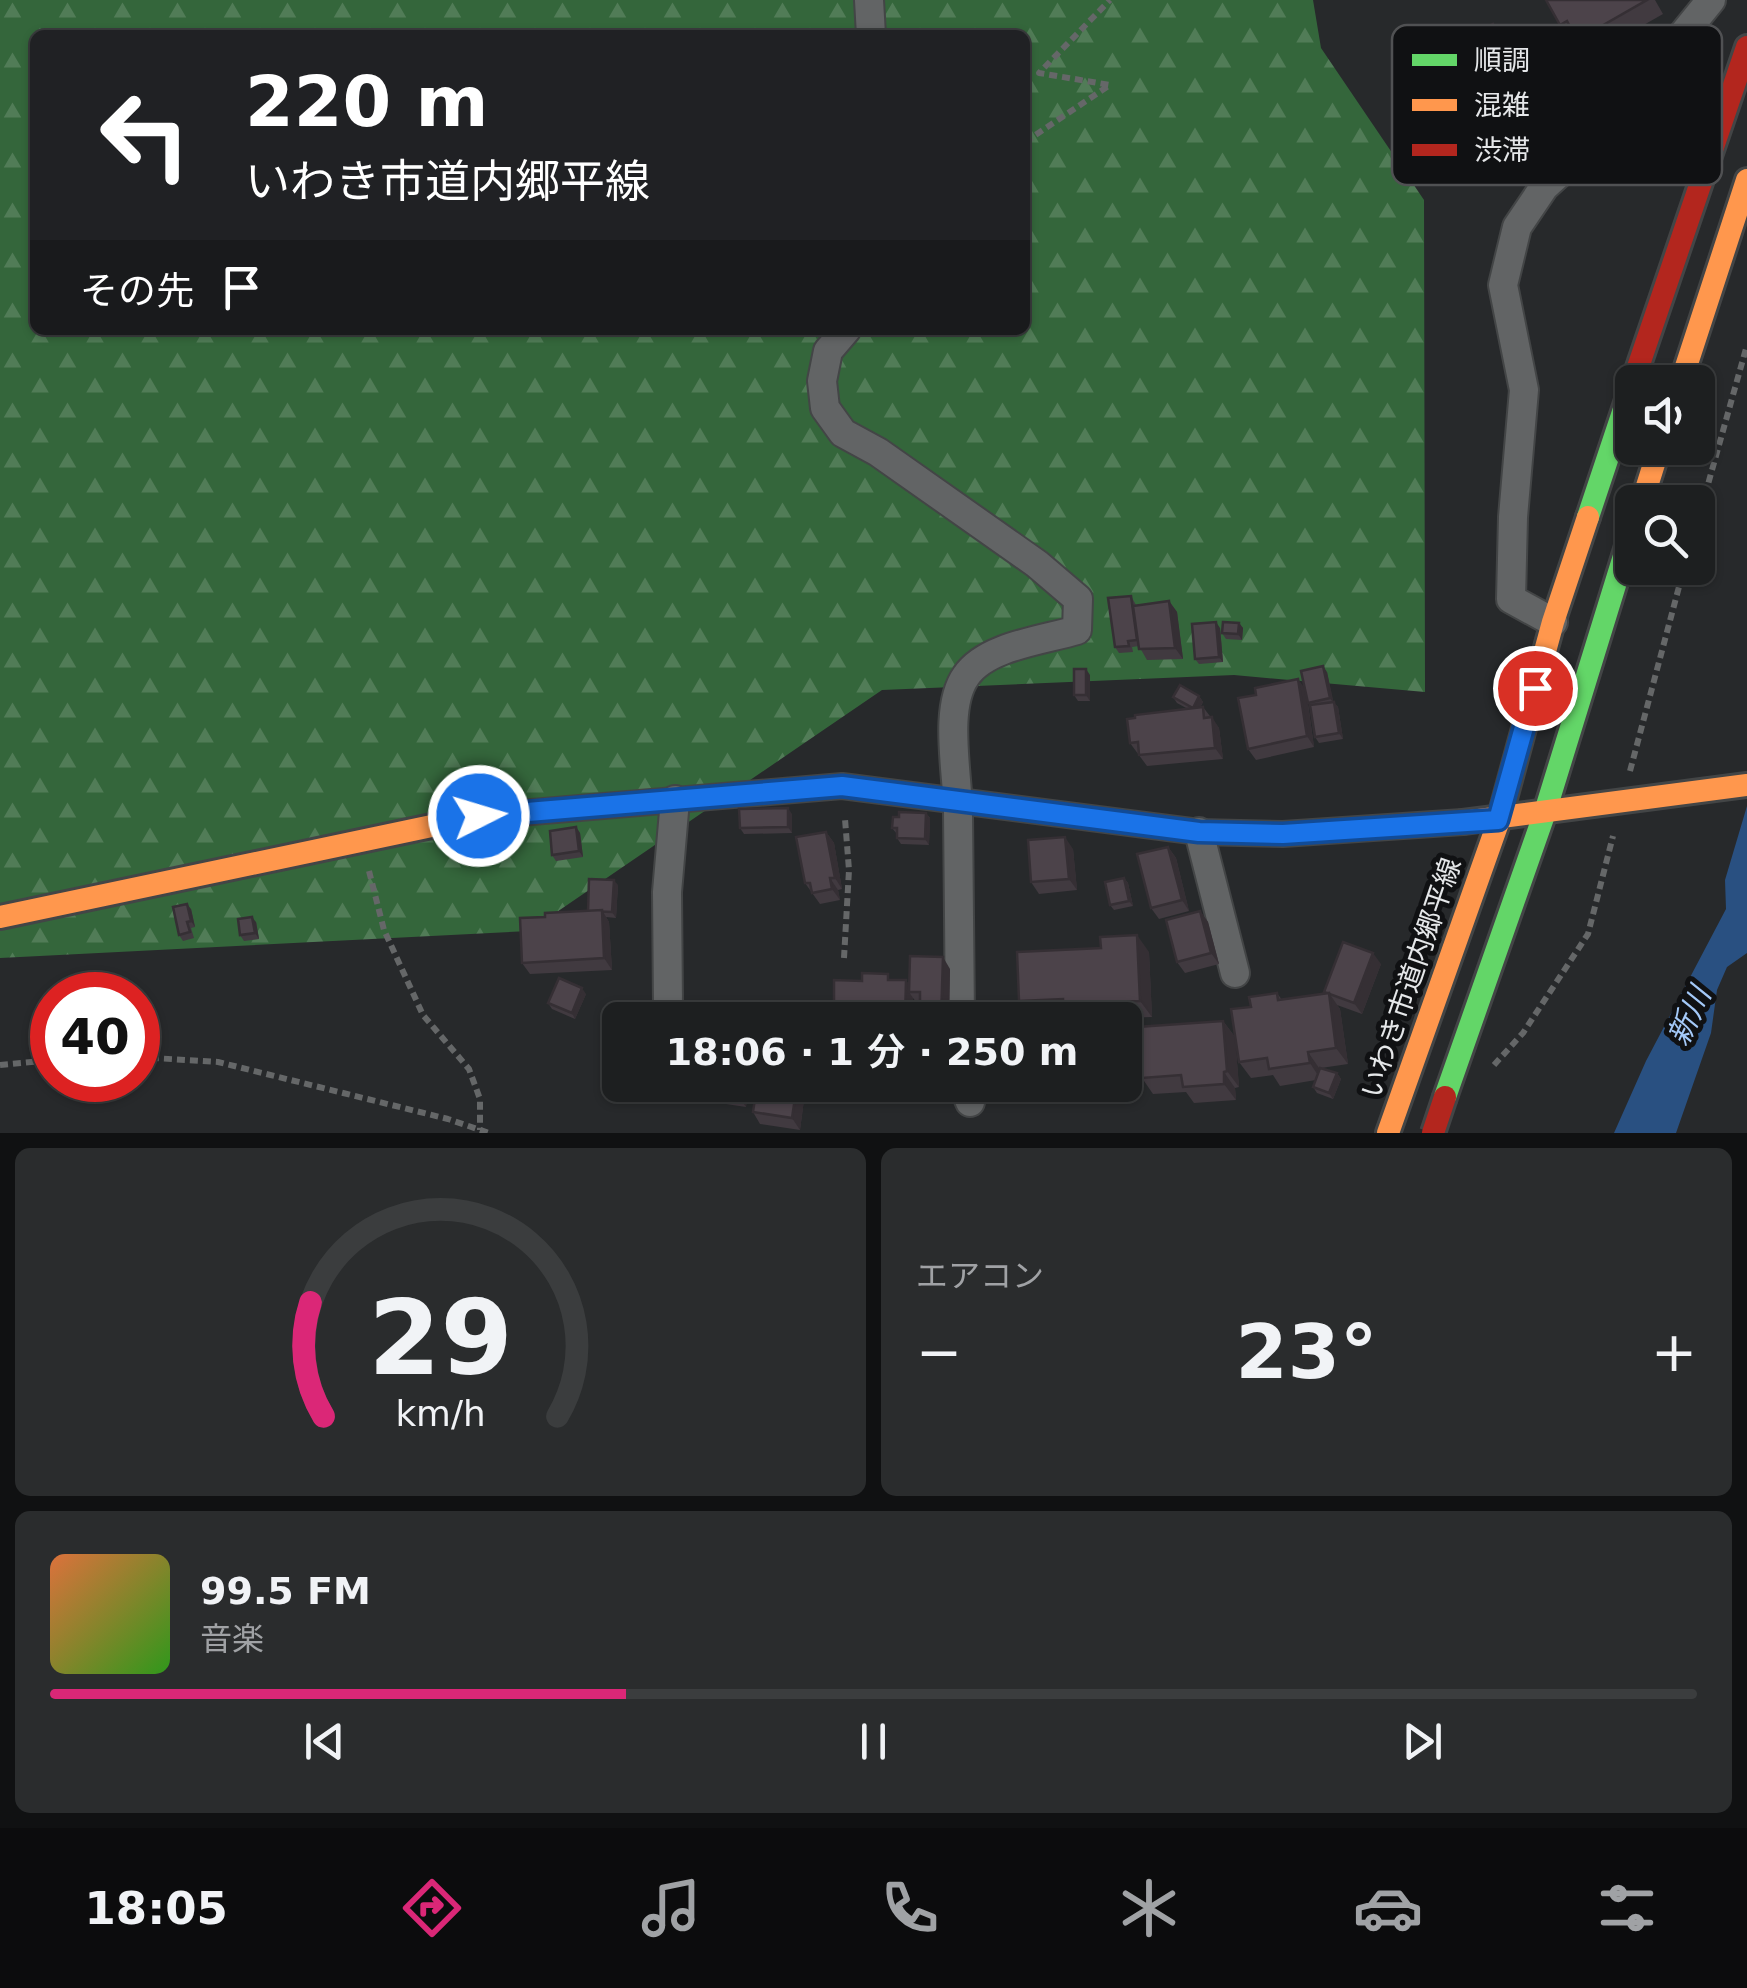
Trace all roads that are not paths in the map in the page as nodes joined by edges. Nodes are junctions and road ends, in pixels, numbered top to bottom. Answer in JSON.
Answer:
{"nodes":[{"id":1,"x":869,"y":0,"type":"edge"},
{"id":2,"x":1711,"y":0,"type":"edge"},
{"id":3,"x":1690,"y":25,"type":"edge"},
{"id":4,"x":872,"y":30,"type":"edge"},
{"id":5,"x":1747,"y":47,"type":"edge"},
{"id":6,"x":1722,"y":121,"type":"edge"},
{"id":7,"x":1747,"y":180,"type":"edge"},
{"id":8,"x":1546,"y":185,"type":"edge"},
{"id":9,"x":1700,"y":185,"type":"edge"},
{"id":10,"x":842,"y":335,"type":"edge"},
{"id":11,"x":1639,"y":365,"type":"edge"},
{"id":12,"x":1687,"y":365,"type":"edge"},
{"id":13,"x":1615,"y":438,"type":"edge"},
{"id":14,"x":1615,"y":585,"type":"edge"},
{"id":15,"x":1553,"y":622,"type":"junction"},
{"id":16,"x":1747,"y":785,"type":"edge"},
{"id":17,"x":675,"y":800,"type":"junction"},
{"id":18,"x":958,"y":800,"type":"junction"},
{"id":19,"x":1545,"y":812,"type":"junction"},
{"id":20,"x":1498,"y":820,"type":"junction"},
{"id":21,"x":1199,"y":832,"type":"junction"},
{"id":22,"x":0,"y":917,"type":"edge"},
{"id":23,"x":1235,"y":973,"type":"dead end"},
{"id":24,"x":668,"y":1002,"type":"edge"},
{"id":25,"x":960,"y":1002,"type":"edge"},
{"id":26,"x":1388,"y":1133,"type":"edge"},
{"id":27,"x":1433,"y":1133,"type":"edge"}],
"edges":[{"from":1,"to":4,"type":"street"},
{"from":2,"to":3,"type":"street"},
{"from":5,"to":6,"type":"street","name":"いわき市道内郷平線"},
{"from":7,"to":12,"type":"street"},
{"from":8,"to":15,"type":"street"},
{"from":9,"to":11,"type":"street","name":"いわき市道内郷平線"},
{"from":10,"to":18,"type":"street"},
{"from":13,"to":15,"type":"street","name":"いわき市道内郷平線"},
{"from":14,"to":19,"type":"street"},
{"from":15,"to":20,"type":"street","name":"いわき市道内郷平線"},
{"from":16,"to":19,"type":"street"},
{"from":17,"to":18,"type":"street"},
{"from":17,"to":22,"type":"street"},
{"from":17,"to":24,"type":"street"},
{"from":18,"to":21,"type":"street"},
{"from":18,"to":25,"type":"street"},
{"from":19,"to":20,"type":"street"},
{"from":19,"to":27,"type":"street","bridge":true},
{"from":20,"to":21,"type":"street"},
{"from":20,"to":26,"type":"street","name":"いわき市道内郷平線"},
{"from":21,"to":23,"type":"street"}]}
